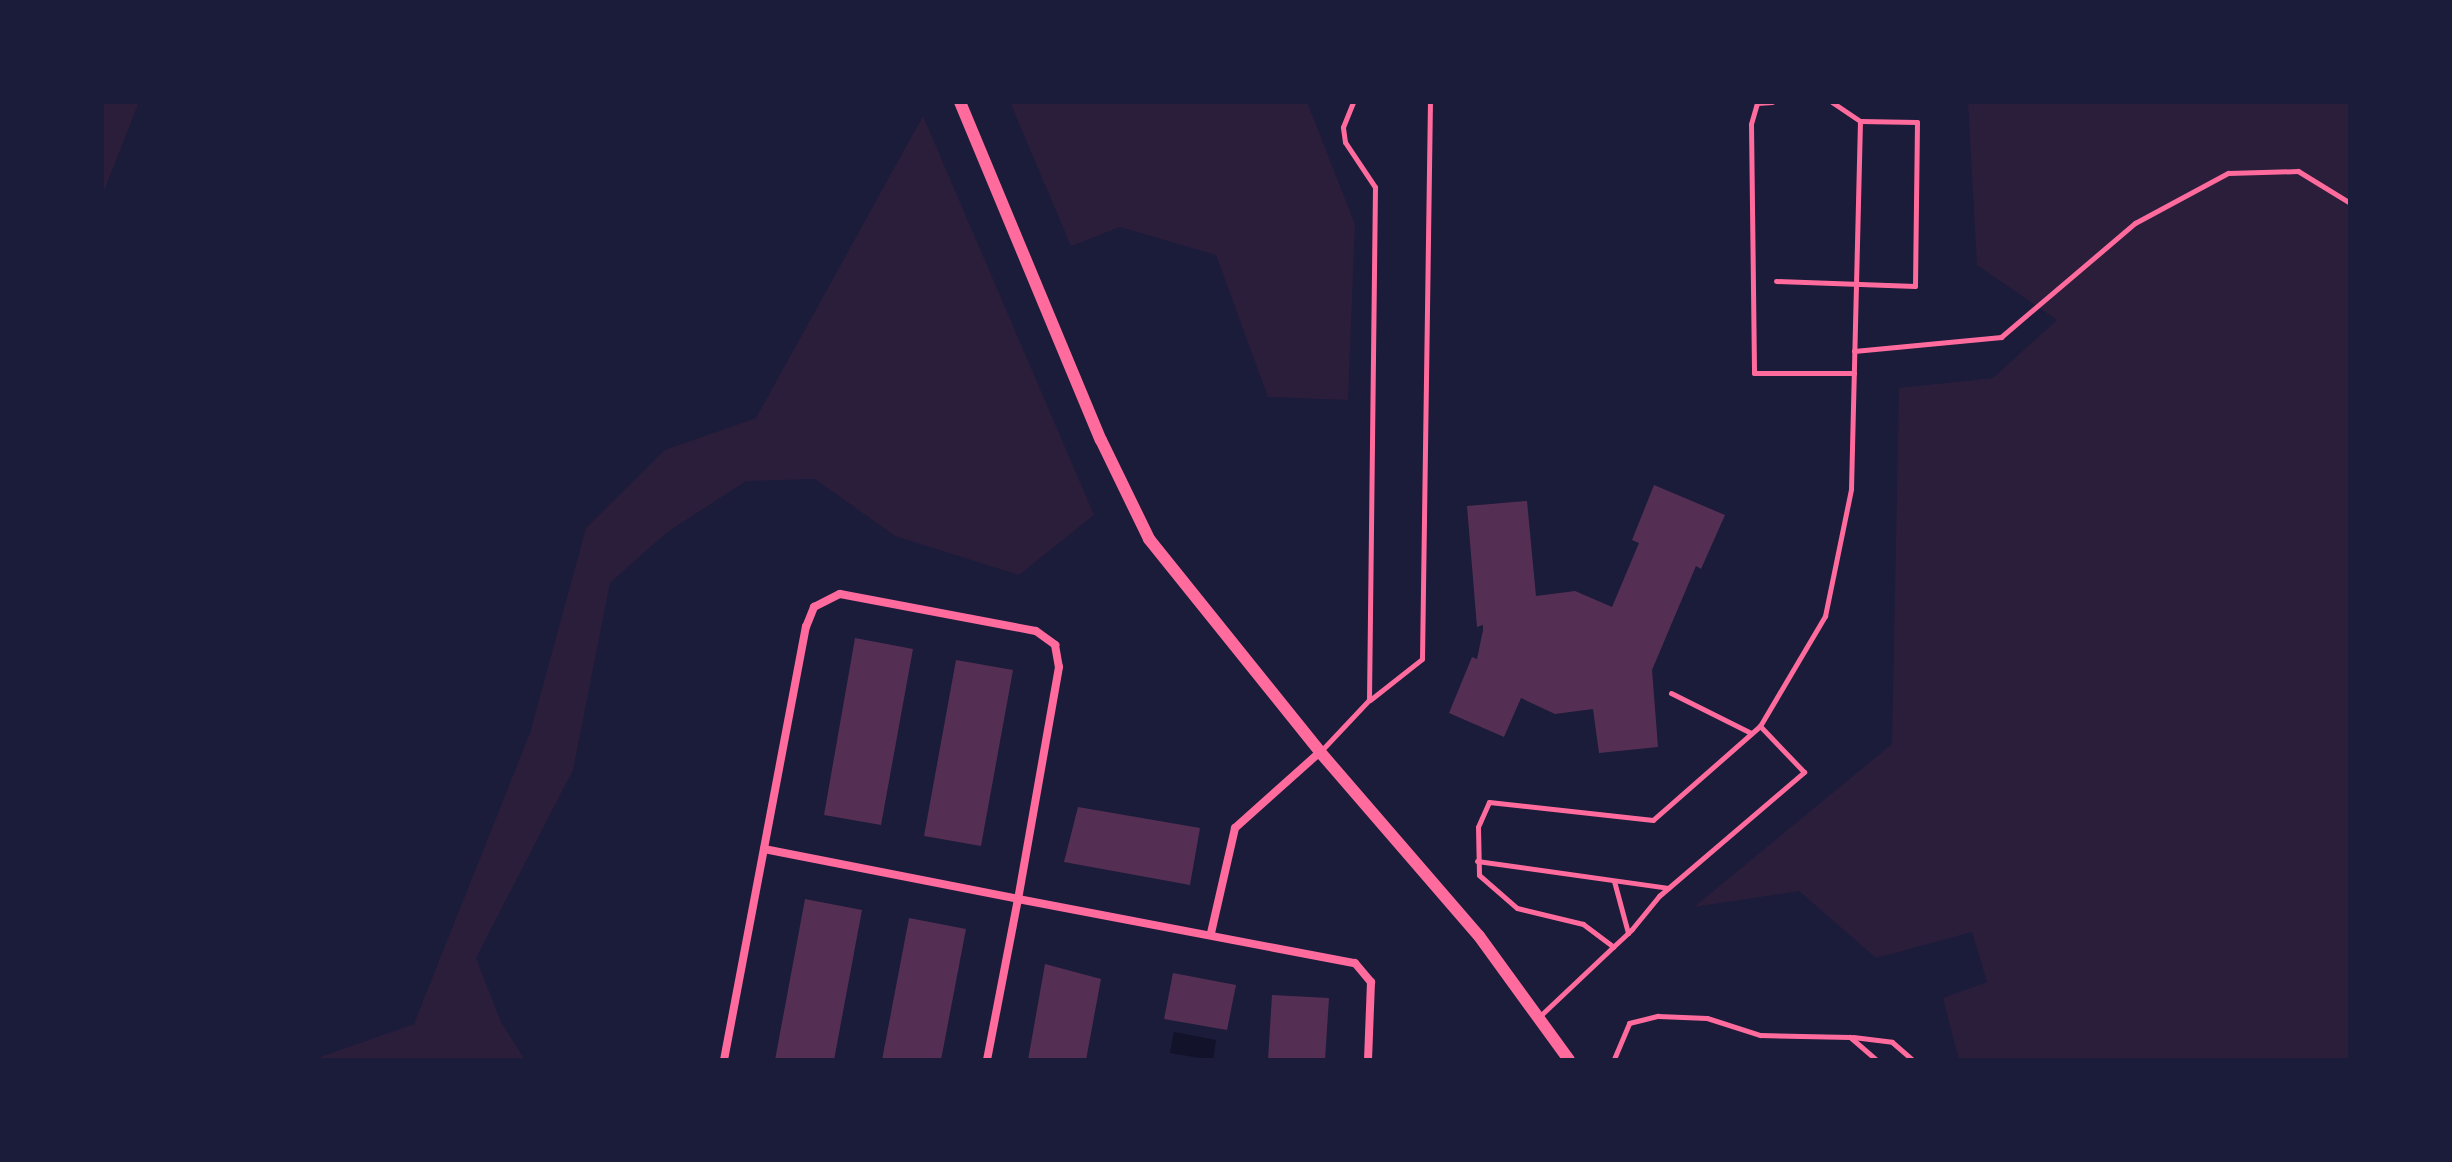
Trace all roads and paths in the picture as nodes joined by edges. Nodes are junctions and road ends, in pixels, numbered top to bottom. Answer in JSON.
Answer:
{"nodes":[{"id":1,"x":960,"y":102,"type":"edge"},
{"id":2,"x":1353,"y":102,"type":"edge"},
{"id":3,"x":1430,"y":102,"type":"edge"},
{"id":4,"x":1772,"y":102,"type":"edge"},
{"id":5,"x":1832,"y":102,"type":"edge"},
{"id":6,"x":1860,"y":121,"type":"junction"},
{"id":7,"x":2350,"y":209,"type":"edge"},
{"id":8,"x":1776,"y":281,"type":"dead end"},
{"id":9,"x":1856,"y":284,"type":"junction"},
{"id":10,"x":1854,"y":351,"type":"junction"},
{"id":11,"x":1854,"y":373,"type":"junction"},
{"id":12,"x":1671,"y":693,"type":"dead end"},
{"id":13,"x":1369,"y":700,"type":"junction"},
{"id":14,"x":1760,"y":726,"type":"junction"},
{"id":15,"x":1751,"y":733,"type":"junction"},
{"id":16,"x":1320,"y":752,"type":"junction"},
{"id":17,"x":764,"y":849,"type":"junction"},
{"id":18,"x":1477,"y":861,"type":"junction"},
{"id":19,"x":1614,"y":881,"type":"junction"},
{"id":20,"x":1668,"y":888,"type":"junction"},
{"id":21,"x":1018,"y":899,"type":"junction"},
{"id":22,"x":1211,"y":933,"type":"junction"},
{"id":23,"x":1628,"y":933,"type":"junction"},
{"id":24,"x":1613,"y":947,"type":"junction"},
{"id":25,"x":1541,"y":1015,"type":"junction"},
{"id":26,"x":1850,"y":1037,"type":"junction"},
{"id":27,"x":724,"y":1060,"type":"edge"},
{"id":28,"x":987,"y":1060,"type":"edge"},
{"id":29,"x":1368,"y":1060,"type":"edge"},
{"id":30,"x":1569,"y":1060,"type":"edge"},
{"id":31,"x":1613,"y":1060,"type":"edge"},
{"id":32,"x":1876,"y":1060,"type":"edge"},
{"id":33,"x":1913,"y":1060,"type":"edge"}],
"edges":[{"from":1,"to":16,"type":"street"},
{"from":2,"to":13,"type":"lane"},
{"from":3,"to":13,"type":"lane"},
{"from":4,"to":11,"type":"lane"},
{"from":5,"to":6,"type":"lane"},
{"from":6,"to":9,"type":"lane"},
{"from":6,"to":9,"type":"lane"},
{"from":7,"to":10,"type":"lane"},
{"from":8,"to":9,"type":"lane"},
{"from":9,"to":10,"type":"lane"},
{"from":10,"to":11,"type":"lane"},
{"from":11,"to":14,"type":"lane"},
{"from":12,"to":15,"type":"lane"},
{"from":13,"to":16,"type":"lane"},
{"from":14,"to":15,"type":"lane"},
{"from":14,"to":20,"type":"lane"},
{"from":15,"to":18,"type":"lane"},
{"from":16,"to":22,"type":"street"},
{"from":16,"to":25,"type":"street"},
{"from":17,"to":21,"type":"street"},
{"from":17,"to":21,"type":"street"},
{"from":17,"to":27,"type":"street"},
{"from":18,"to":19,"type":"lane"},
{"from":18,"to":24,"type":"lane"},
{"from":19,"to":20,"type":"lane"},
{"from":19,"to":23,"type":"lane"},
{"from":20,"to":23,"type":"lane"},
{"from":21,"to":22,"type":"street"},
{"from":21,"to":28,"type":"street"},
{"from":22,"to":29,"type":"street"},
{"from":23,"to":24,"type":"lane"},
{"from":24,"to":25,"type":"lane"},
{"from":25,"to":30,"type":"street"},
{"from":26,"to":31,"type":"lane"},
{"from":26,"to":32,"type":"lane"},
{"from":26,"to":33,"type":"lane"}]}
